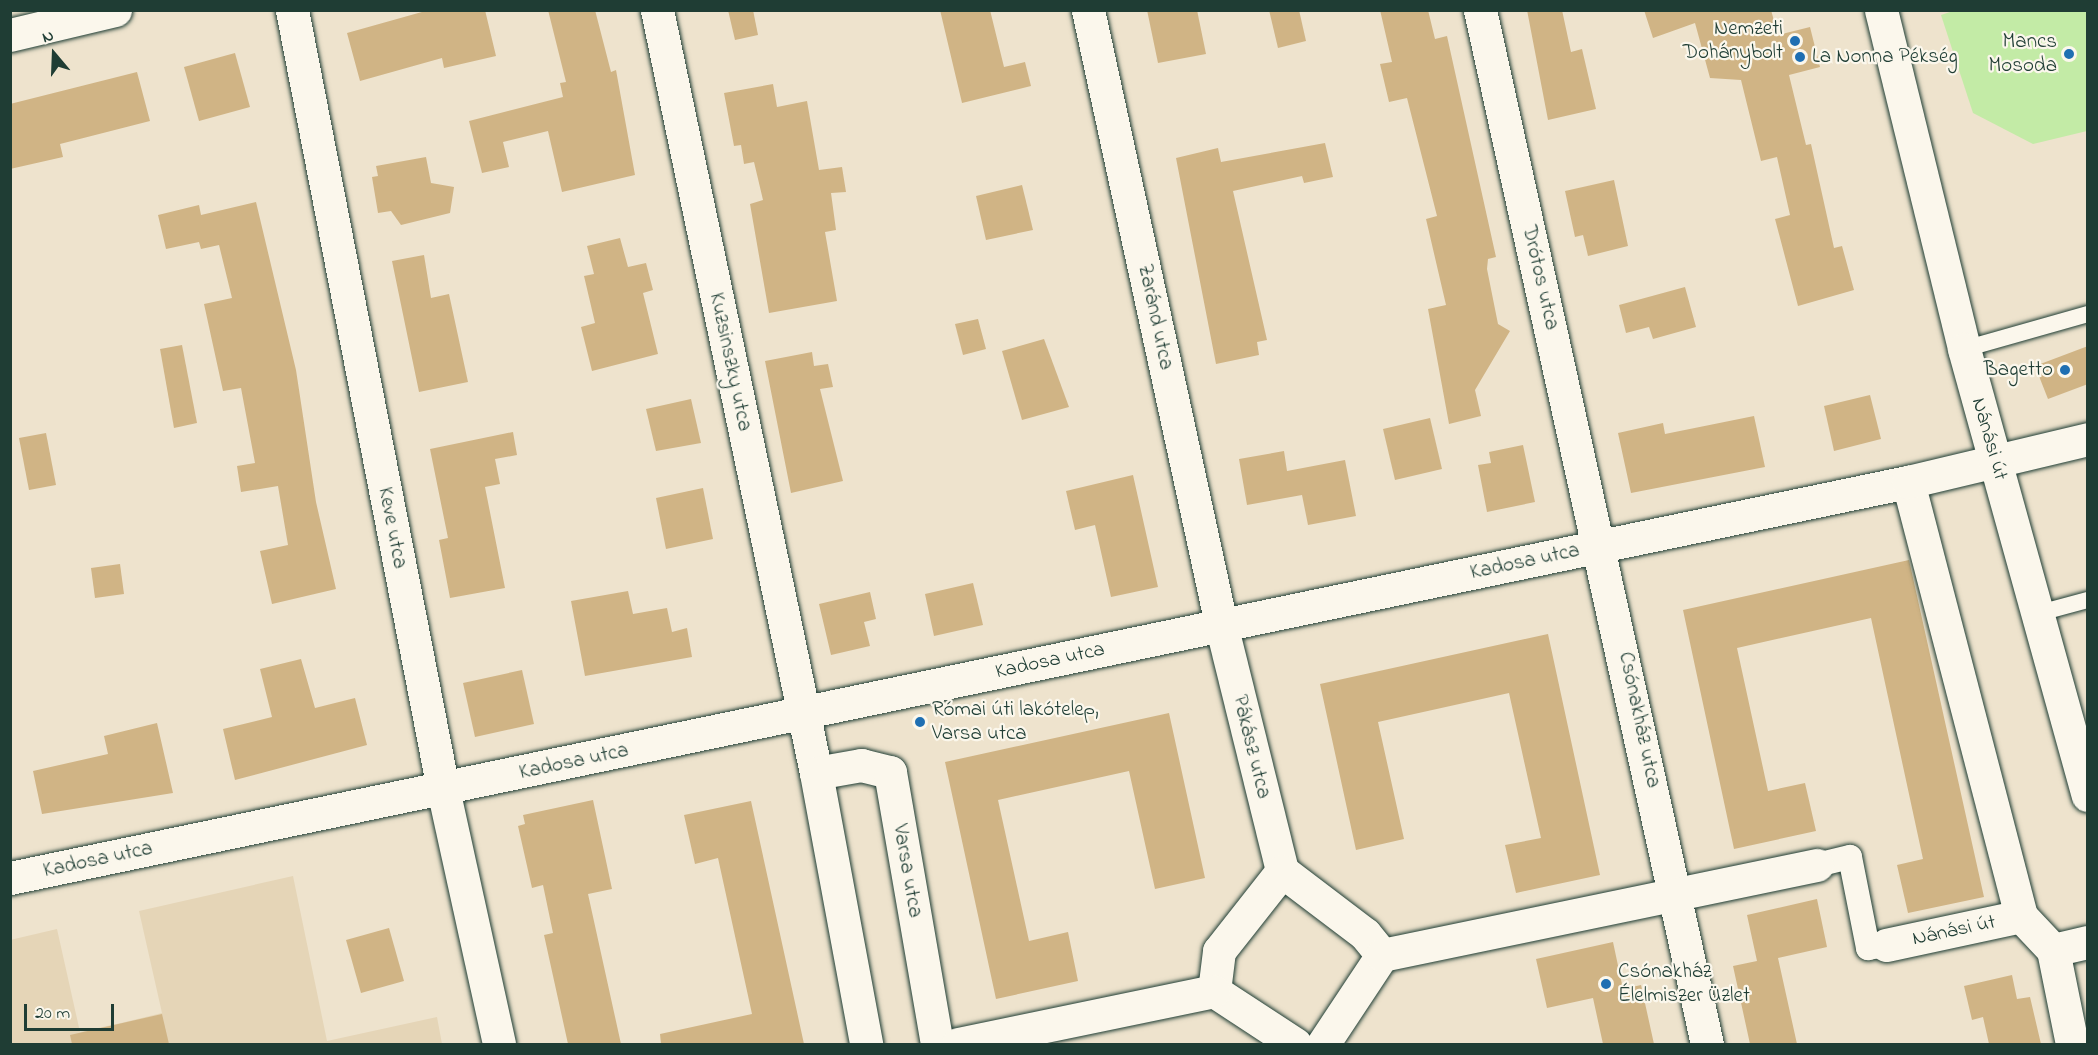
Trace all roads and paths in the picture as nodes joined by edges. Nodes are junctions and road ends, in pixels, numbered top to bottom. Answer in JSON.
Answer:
{"nodes":[{"id":1,"x":115,"y":10,"type":"edge"},
{"id":2,"x":292,"y":10,"type":"edge"},
{"id":3,"x":657,"y":10,"type":"edge"},
{"id":4,"x":1088,"y":10,"type":"edge"},
{"id":5,"x":1480,"y":10,"type":"edge"},
{"id":6,"x":1881,"y":10,"type":"edge"},
{"id":7,"x":10,"y":35,"type":"edge"},
{"id":8,"x":2088,"y":314,"type":"edge"},
{"id":9,"x":1964,"y":349,"type":"junction"},
{"id":10,"x":2088,"y":439,"type":"edge"},
{"id":11,"x":1995,"y":460,"type":"junction"},
{"id":12,"x":1908,"y":482,"type":"junction"},
{"id":13,"x":1601,"y":546,"type":"junction"},
{"id":14,"x":2088,"y":600,"type":"edge"},
{"id":15,"x":2036,"y":614,"type":"junction"},
{"id":16,"x":1221,"y":624,"type":"junction"},
{"id":17,"x":801,"y":714,"type":"junction"},
{"id":18,"x":816,"y":773,"type":"junction"},
{"id":19,"x":443,"y":789,"type":"junction"},
{"id":20,"x":2088,"y":795,"type":"edge"},
{"id":21,"x":1817,"y":865,"type":"joint"},
{"id":22,"x":1282,"y":871,"type":"junction"},
{"id":23,"x":10,"y":878,"type":"edge"},
{"id":24,"x":1677,"y":895,"type":"junction"},
{"id":25,"x":2021,"y":916,"type":"junction"},
{"id":26,"x":2088,"y":942,"type":"edge"},
{"id":27,"x":1886,"y":945,"type":"joint"},
{"id":28,"x":2053,"y":950,"type":"junction"},
{"id":29,"x":1382,"y":955,"type":"junction"},
{"id":30,"x":1214,"y":991,"type":"junction"},
{"id":31,"x":499,"y":1044,"type":"edge"},
{"id":32,"x":866,"y":1044,"type":"edge"},
{"id":33,"x":937,"y":1044,"type":"edge"},
{"id":34,"x":958,"y":1044,"type":"edge"},
{"id":35,"x":1294,"y":1044,"type":"edge"},
{"id":36,"x":1323,"y":1044,"type":"edge"},
{"id":37,"x":1707,"y":1044,"type":"edge"},
{"id":38,"x":2072,"y":1044,"type":"edge"}],
"edges":[{"from":1,"to":7,"type":"street"},
{"from":2,"to":19,"type":"street","name":"Keve utca"},
{"from":3,"to":17,"type":"street","name":"Kuzsinszky utca"},
{"from":4,"to":16,"type":"street","name":"Zaránd utca"},
{"from":5,"to":13,"type":"street","name":"Drótos utca"},
{"from":6,"to":9,"type":"street","name":"Nánási út"},
{"from":8,"to":9,"type":"lane"},
{"from":9,"to":11,"type":"street","name":"Nánási út"},
{"from":10,"to":11,"type":"street","name":"Kadosa utca"},
{"from":11,"to":12,"type":"street","name":"Kadosa utca"},
{"from":11,"to":15,"type":"street","name":"Nánási út"},
{"from":12,"to":13,"type":"street","name":"Kadosa utca"},
{"from":12,"to":25,"type":"street","name":"Nánási út"},
{"from":13,"to":16,"type":"street","name":"Kadosa utca"},
{"from":13,"to":24,"type":"street","name":"Csónakház utca"},
{"from":14,"to":15,"type":"lane"},
{"from":15,"to":20,"type":"street","name":"Nánási út"},
{"from":16,"to":17,"type":"street","name":"Kadosa utca"},
{"from":16,"to":22,"type":"street","name":"Pákász utca"},
{"from":17,"to":18,"type":"street"},
{"from":17,"to":19,"type":"street","name":"Kadosa utca"},
{"from":18,"to":32,"type":"street"},
{"from":18,"to":33,"type":"street","name":"Varsa utca"},
{"from":19,"to":23,"type":"street","name":"Kadosa utca"},
{"from":19,"to":31,"type":"street","name":"Keve utca"},
{"from":21,"to":24,"type":"street"},
{"from":21,"to":27,"type":"street"},
{"from":22,"to":29,"type":"street"},
{"from":22,"to":30,"type":"street"},
{"from":24,"to":29,"type":"street"},
{"from":24,"to":37,"type":"street","name":"Csónakház utca"},
{"from":25,"to":27,"type":"street","name":"Nánási út"},
{"from":25,"to":28,"type":"street","name":"Nánási út"},
{"from":26,"to":28,"type":"street"},
{"from":28,"to":38,"type":"street"},
{"from":29,"to":36,"type":"street"},
{"from":30,"to":34,"type":"street"},
{"from":30,"to":35,"type":"street"}]}
